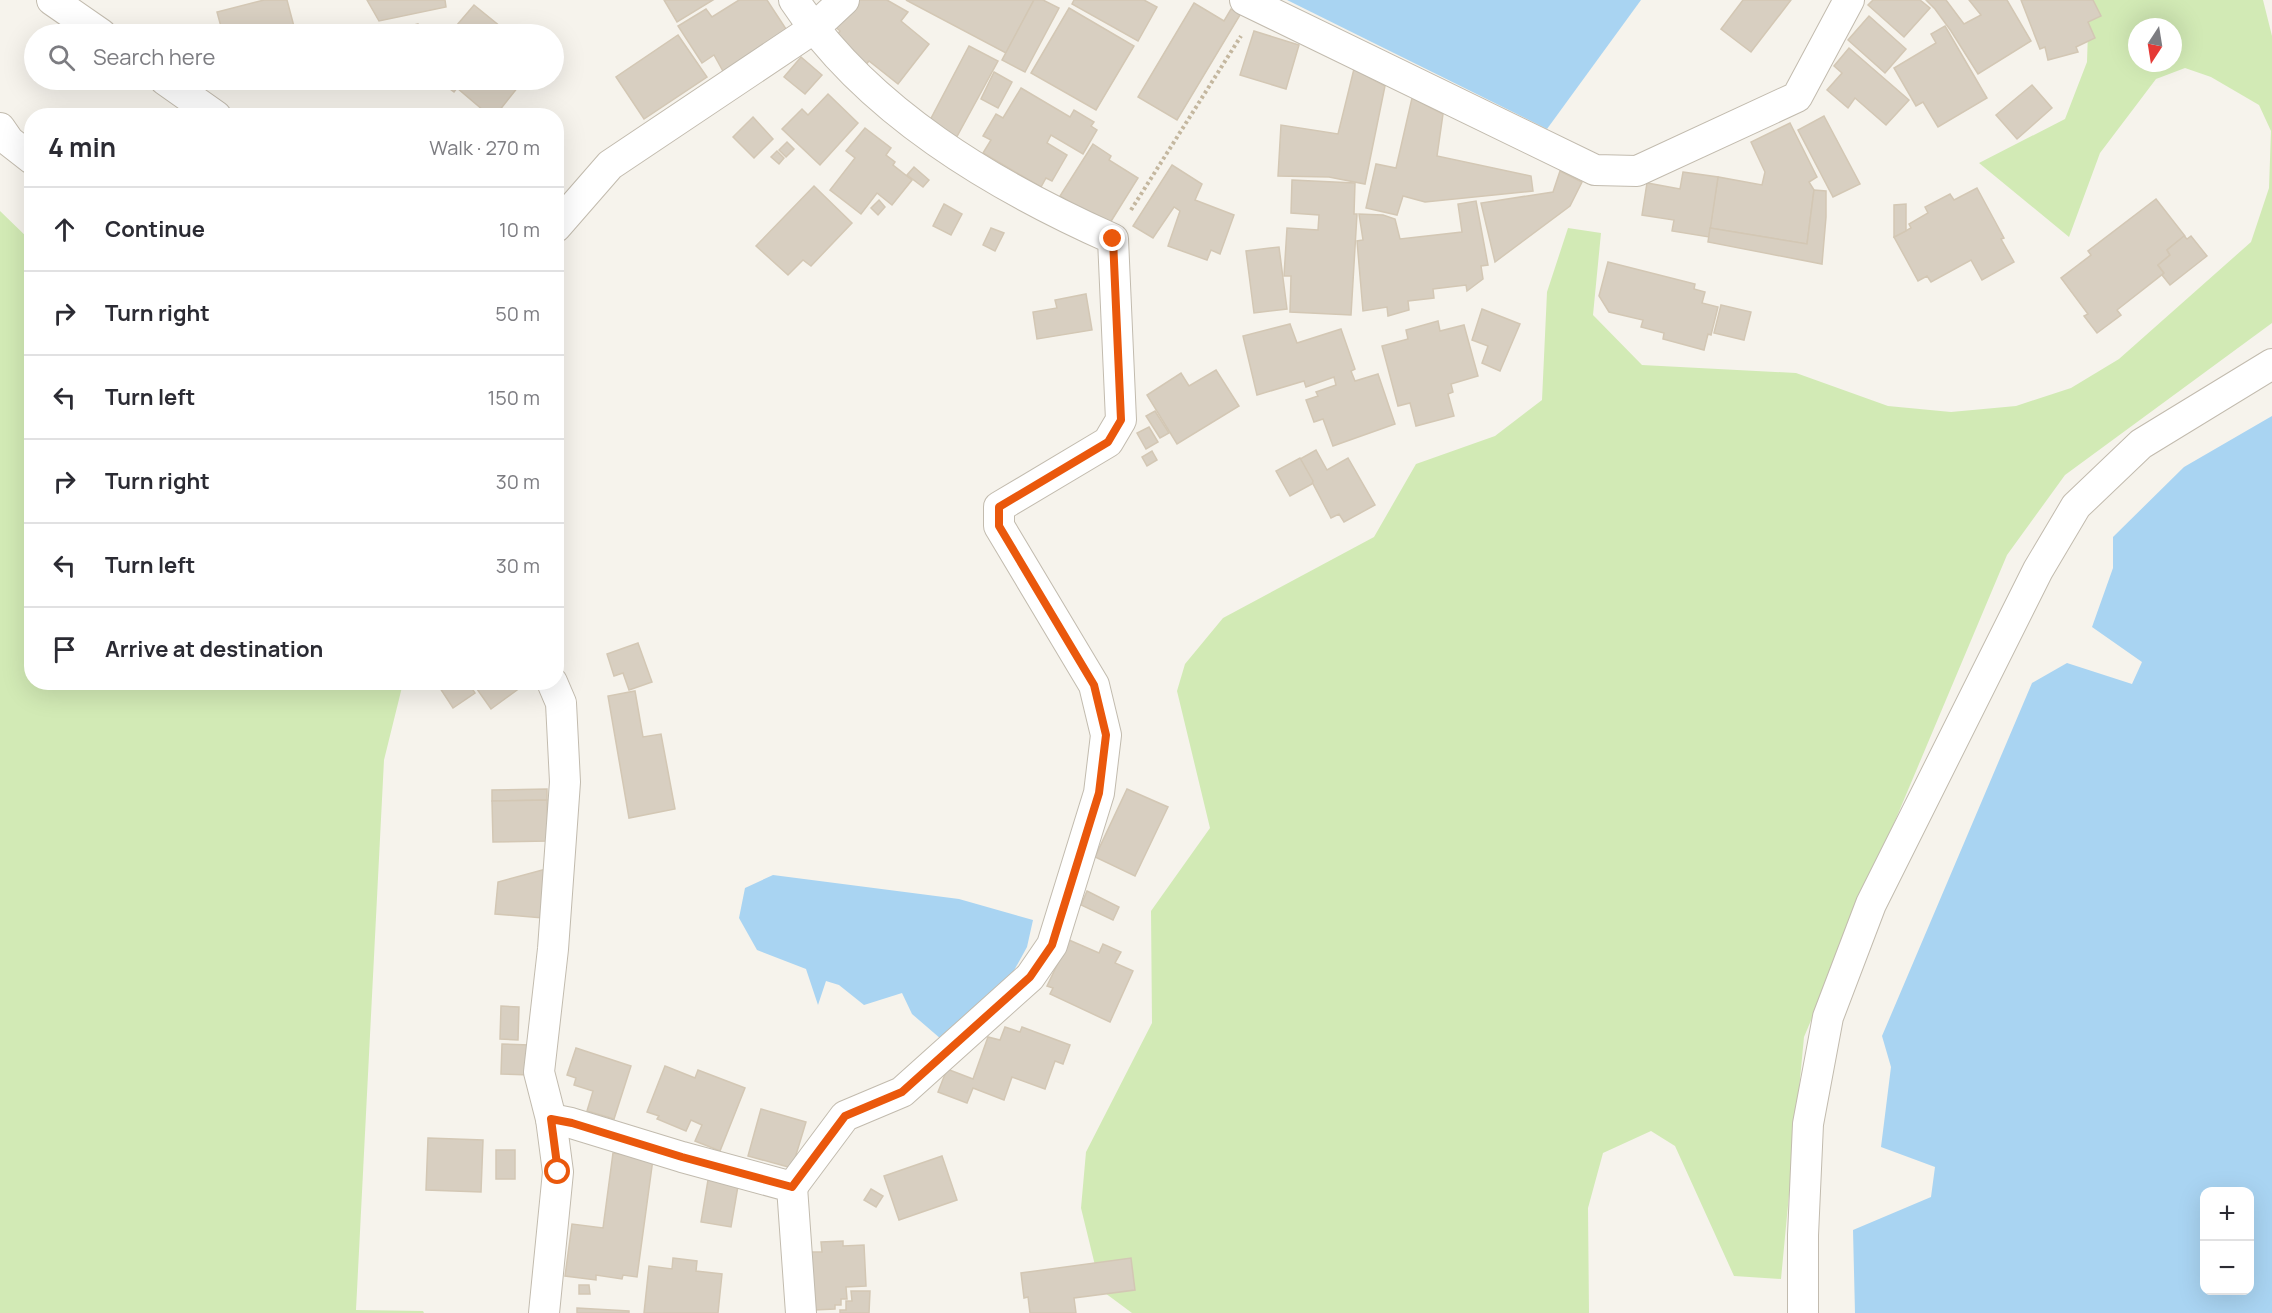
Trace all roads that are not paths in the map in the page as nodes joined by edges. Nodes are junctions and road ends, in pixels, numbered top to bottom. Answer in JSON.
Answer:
{"nodes":[{"id":1,"x":52,"y":0,"type":"edge"},
{"id":2,"x":794,"y":0,"type":"edge"},
{"id":3,"x":844,"y":0,"type":"edge"},
{"id":4,"x":1849,"y":0,"type":"edge"},
{"id":5,"x":1252,"y":4,"type":"edge"},
{"id":6,"x":87,"y":24,"type":"edge"},
{"id":7,"x":813,"y":29,"type":"junction"},
{"id":8,"x":179,"y":90,"type":"edge"},
{"id":9,"x":205,"y":108,"type":"edge"},
{"id":10,"x":0,"y":128,"type":"edge"},
{"id":11,"x":24,"y":153,"type":"edge"},
{"id":12,"x":564,"y":218,"type":"edge"},
{"id":13,"x":2272,"y":364,"type":"edge"},
{"id":14,"x":555,"y":690,"type":"edge"},
{"id":15,"x":551,"y":1119,"type":"junction"},
{"id":16,"x":792,"y":1187,"type":"junction"},
{"id":17,"x":544,"y":1313,"type":"edge"},
{"id":18,"x":801,"y":1313,"type":"edge"},
{"id":19,"x":1803,"y":1313,"type":"edge"}],
"edges":[{"from":1,"to":6,"type":"street"},
{"from":2,"to":7,"type":"street"},
{"from":3,"to":7,"type":"street"},
{"from":4,"to":5,"type":"street"},
{"from":7,"to":12,"type":"street"},
{"from":7,"to":16,"type":"street"},
{"from":8,"to":9,"type":"street"},
{"from":10,"to":11,"type":"street"},
{"from":13,"to":19,"type":"street"},
{"from":14,"to":15,"type":"street"},
{"from":15,"to":16,"type":"street"},
{"from":15,"to":17,"type":"street"},
{"from":16,"to":18,"type":"street"}]}
